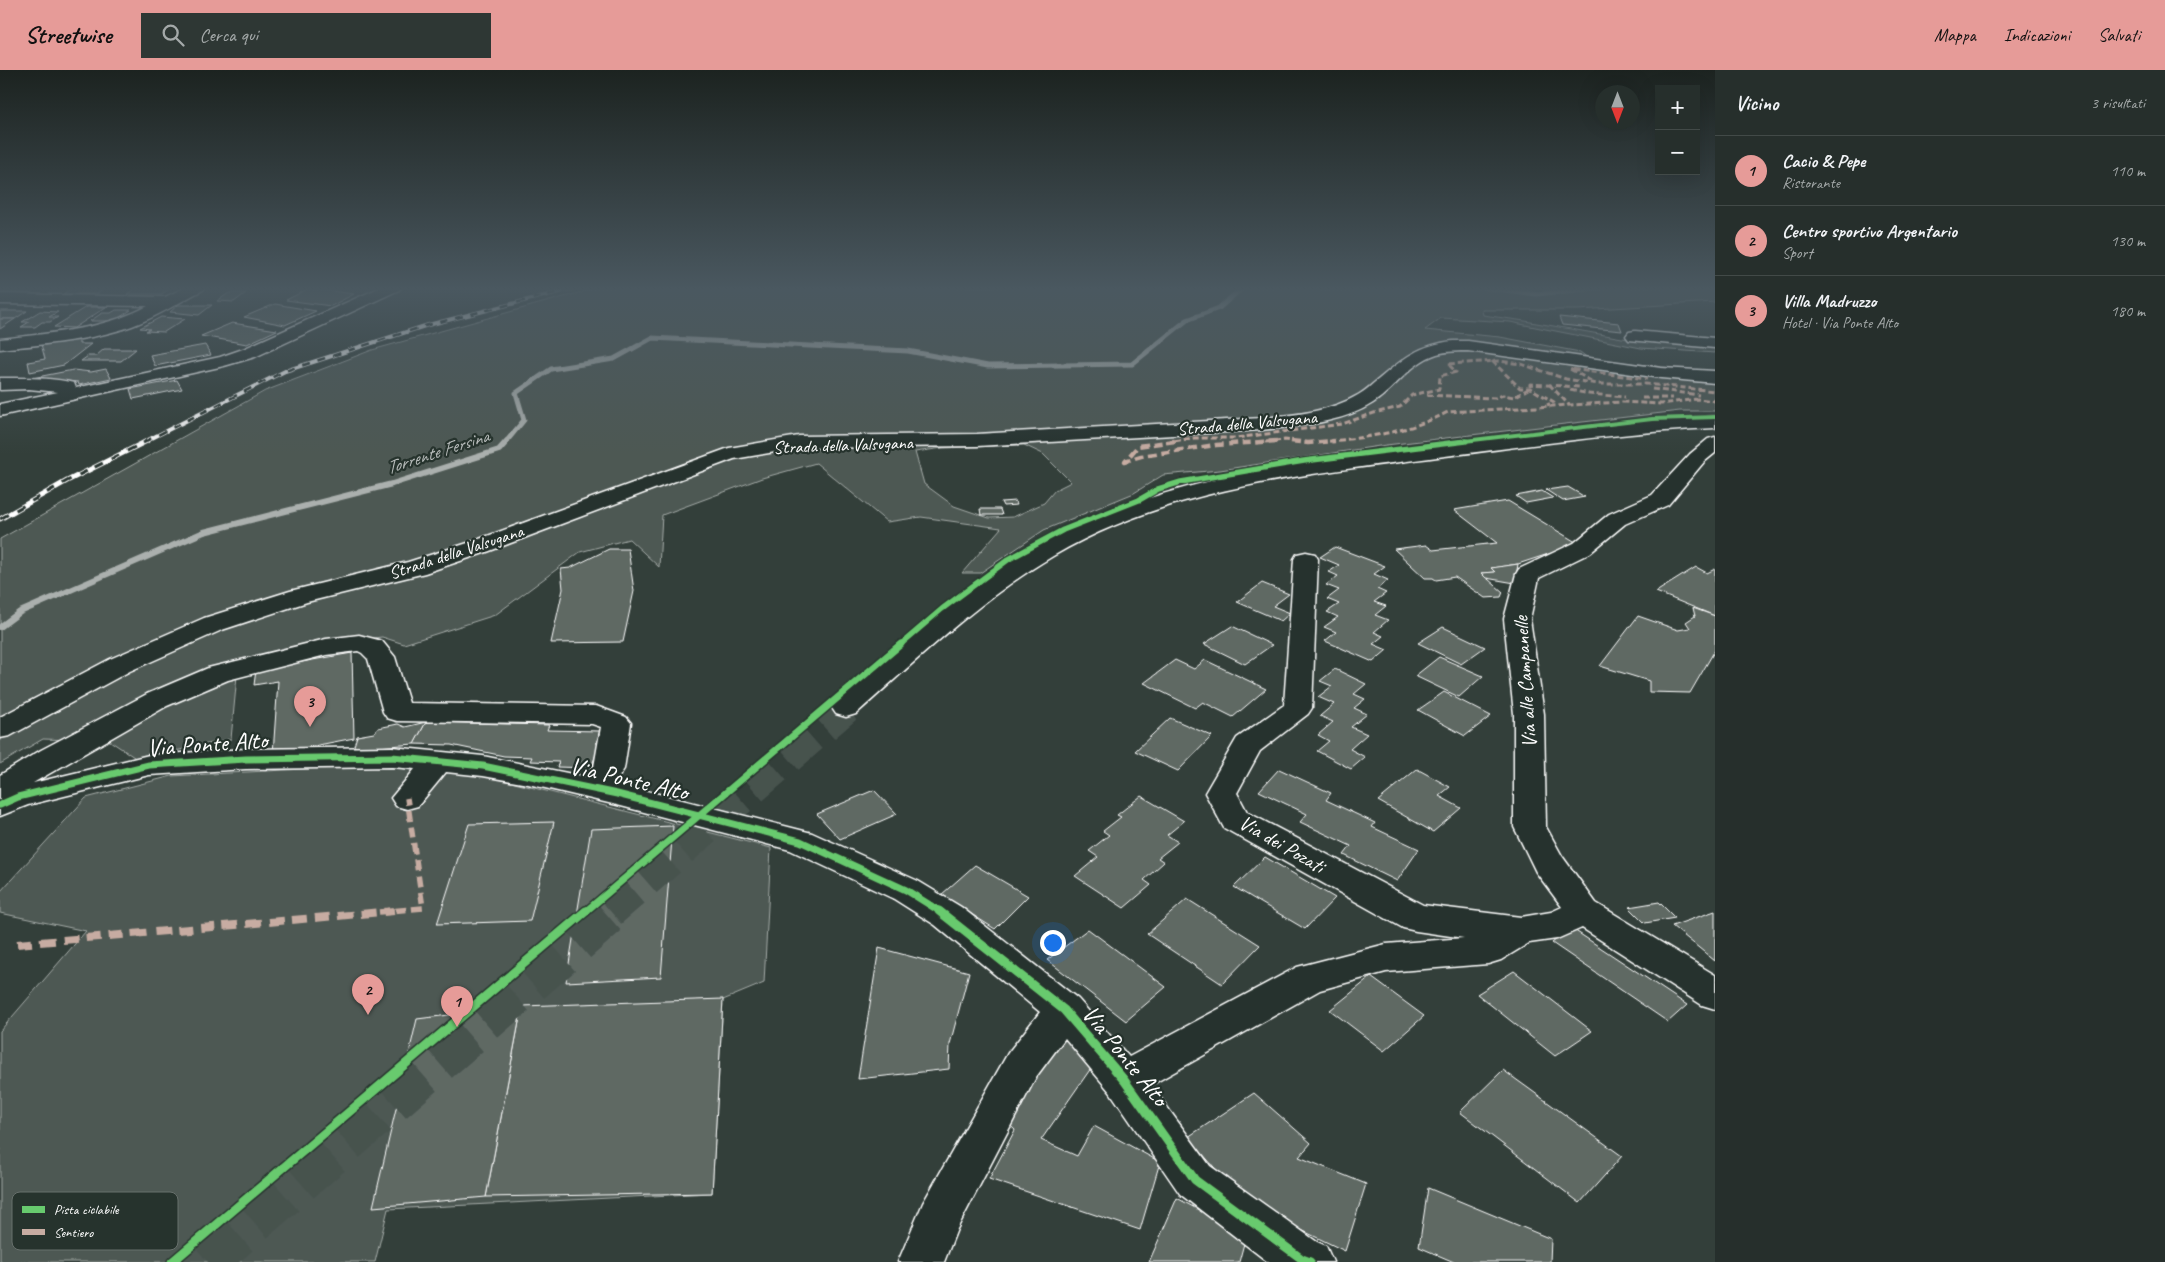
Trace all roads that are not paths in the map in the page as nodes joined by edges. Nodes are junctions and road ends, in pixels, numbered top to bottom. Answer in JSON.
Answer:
{"nodes":[{"id":1,"x":271,"y":343,"type":"edge"},
{"id":2,"x":233,"y":345,"type":"dead end"},
{"id":3,"x":257,"y":349,"type":"junction"},
{"id":4,"x":1715,"y":377,"type":"edge"},
{"id":5,"x":0,"y":384,"type":"edge"},
{"id":6,"x":91,"y":389,"type":"junction"},
{"id":7,"x":0,"y":410,"type":"edge"},
{"id":8,"x":1715,"y":422,"type":"edge"},
{"id":9,"x":1715,"y":443,"type":"edge"},
{"id":10,"x":1306,"y":559,"type":"dead end"},
{"id":11,"x":846,"y":708,"type":"tunnel mouth"},
{"id":12,"x":0,"y":729,"type":"edge"},
{"id":13,"x":439,"y":761,"type":"junction"},
{"id":14,"x":0,"y":789,"type":"edge"},
{"id":15,"x":594,"y":789,"type":"junction"},
{"id":16,"x":407,"y":798,"type":"dead end"},
{"id":17,"x":0,"y":805,"type":"edge"},
{"id":18,"x":1584,"y":912,"type":"junction"},
{"id":19,"x":1521,"y":931,"type":"junction"},
{"id":20,"x":1715,"y":994,"type":"edge"},
{"id":21,"x":1064,"y":1010,"type":"junction"},
{"id":22,"x":1124,"y":1080,"type":"junction"},
{"id":23,"x":1304,"y":1261,"type":"edge"},
{"id":24,"x":921,"y":1262,"type":"edge"}],
"edges":[{"from":1,"to":3,"type":"street"},
{"from":2,"to":3,"type":"street"},
{"from":3,"to":6,"type":"street"},
{"from":4,"to":12,"type":"street","name":"Strada della Valsugana"},
{"from":5,"to":6,"type":"street"},
{"from":6,"to":7,"type":"street"},
{"from":8,"to":11,"type":"street"},
{"from":9,"to":18,"type":"street","name":"Via alle Campanelle"},
{"from":10,"to":19,"type":"street","name":"Via dei Pozati"},
{"from":13,"to":15,"type":"street","name":"Via Ponte Alto"},
{"from":13,"to":16,"type":"street"},
{"from":13,"to":17,"type":"street","name":"Via Ponte Alto"},
{"from":14,"to":15,"type":"street"},
{"from":15,"to":21,"type":"street","name":"Via Ponte Alto"},
{"from":18,"to":19,"type":"street","name":"Via dei Pozati"},
{"from":18,"to":20,"type":"street","name":"Via alle Campanelle"},
{"from":19,"to":22,"type":"street","name":"Via dei Pozati"},
{"from":21,"to":22,"type":"street","name":"Via Ponte Alto"},
{"from":21,"to":24,"type":"street","name":"Via Ponte Alto"},
{"from":22,"to":23,"type":"street","name":"Via Ponte Alto"}]}
